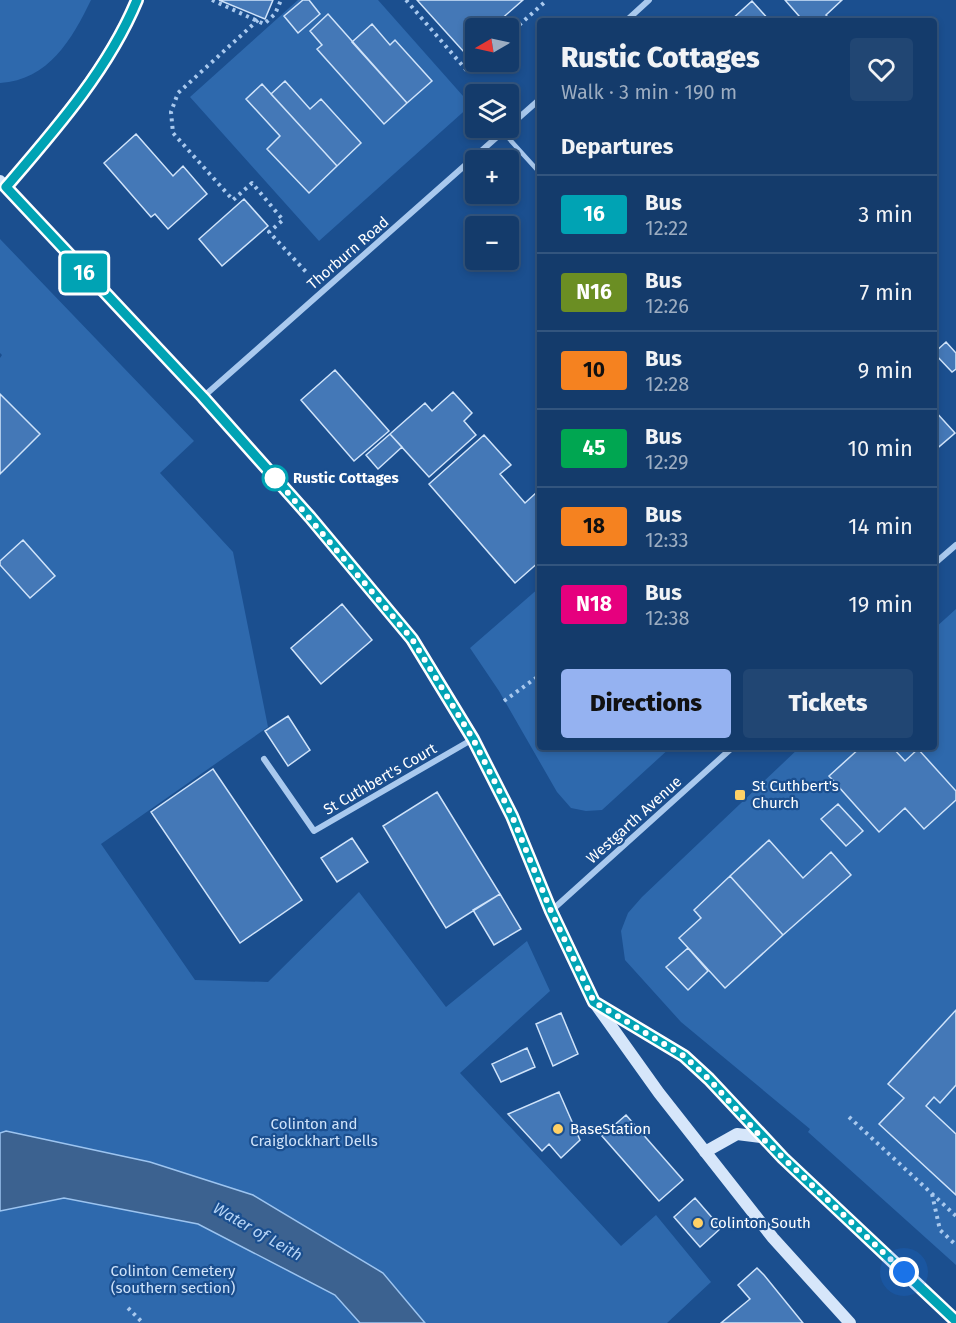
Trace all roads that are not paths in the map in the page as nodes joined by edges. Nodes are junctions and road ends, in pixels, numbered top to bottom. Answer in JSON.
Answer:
{"nodes":[{"id":1,"x":137,"y":0,"type":"edge"},
{"id":2,"x":649,"y":0,"type":"edge"},
{"id":3,"x":629,"y":18,"type":"edge"},
{"id":4,"x":537,"y":102,"type":"edge"},
{"id":5,"x":519,"y":118,"type":"edge"},
{"id":6,"x":496,"y":138,"type":"edge"},
{"id":7,"x":508,"y":138,"type":"edge"},
{"id":8,"x":537,"y":170,"type":"edge"},
{"id":9,"x":3,"y":184,"type":"edge"},
{"id":10,"x":203,"y":397,"type":"junction"},
{"id":11,"x":956,"y":545,"type":"edge"},
{"id":12,"x":937,"y":561,"type":"edge"},
{"id":13,"x":473,"y":739,"type":"junction"},
{"id":14,"x":730,"y":750,"type":"edge"},
{"id":15,"x":264,"y":759,"type":"dead end"},
{"id":16,"x":551,"y":911,"type":"junction"},
{"id":17,"x":594,"y":1002,"type":"junction"},
{"id":18,"x":761,"y":1137,"type":"junction"},
{"id":19,"x":705,"y":1152,"type":"junction"},
{"id":20,"x":956,"y":1321,"type":"edge"},
{"id":21,"x":850,"y":1323,"type":"edge"}],
"edges":[{"from":1,"to":9,"type":"main road"},
{"from":2,"to":3,"type":"street"},
{"from":4,"to":5,"type":"street","name":"Thorburn Road"},
{"from":6,"to":10,"type":"street","name":"Thorburn Road"},
{"from":7,"to":8,"type":"lane"},
{"from":9,"to":10,"type":"main road"},
{"from":10,"to":13,"type":"main road"},
{"from":11,"to":12,"type":"street"},
{"from":13,"to":15,"type":"street","name":"St Cuthbert's Court"},
{"from":13,"to":16,"type":"main road"},
{"from":14,"to":16,"type":"street","name":"Westgarth Avenue"},
{"from":16,"to":17,"type":"main road"},
{"from":17,"to":18,"type":"main road"},
{"from":17,"to":19,"type":"main road"},
{"from":18,"to":19,"type":"main road"},
{"from":18,"to":20,"type":"main road"},
{"from":19,"to":21,"type":"main road"}]}
